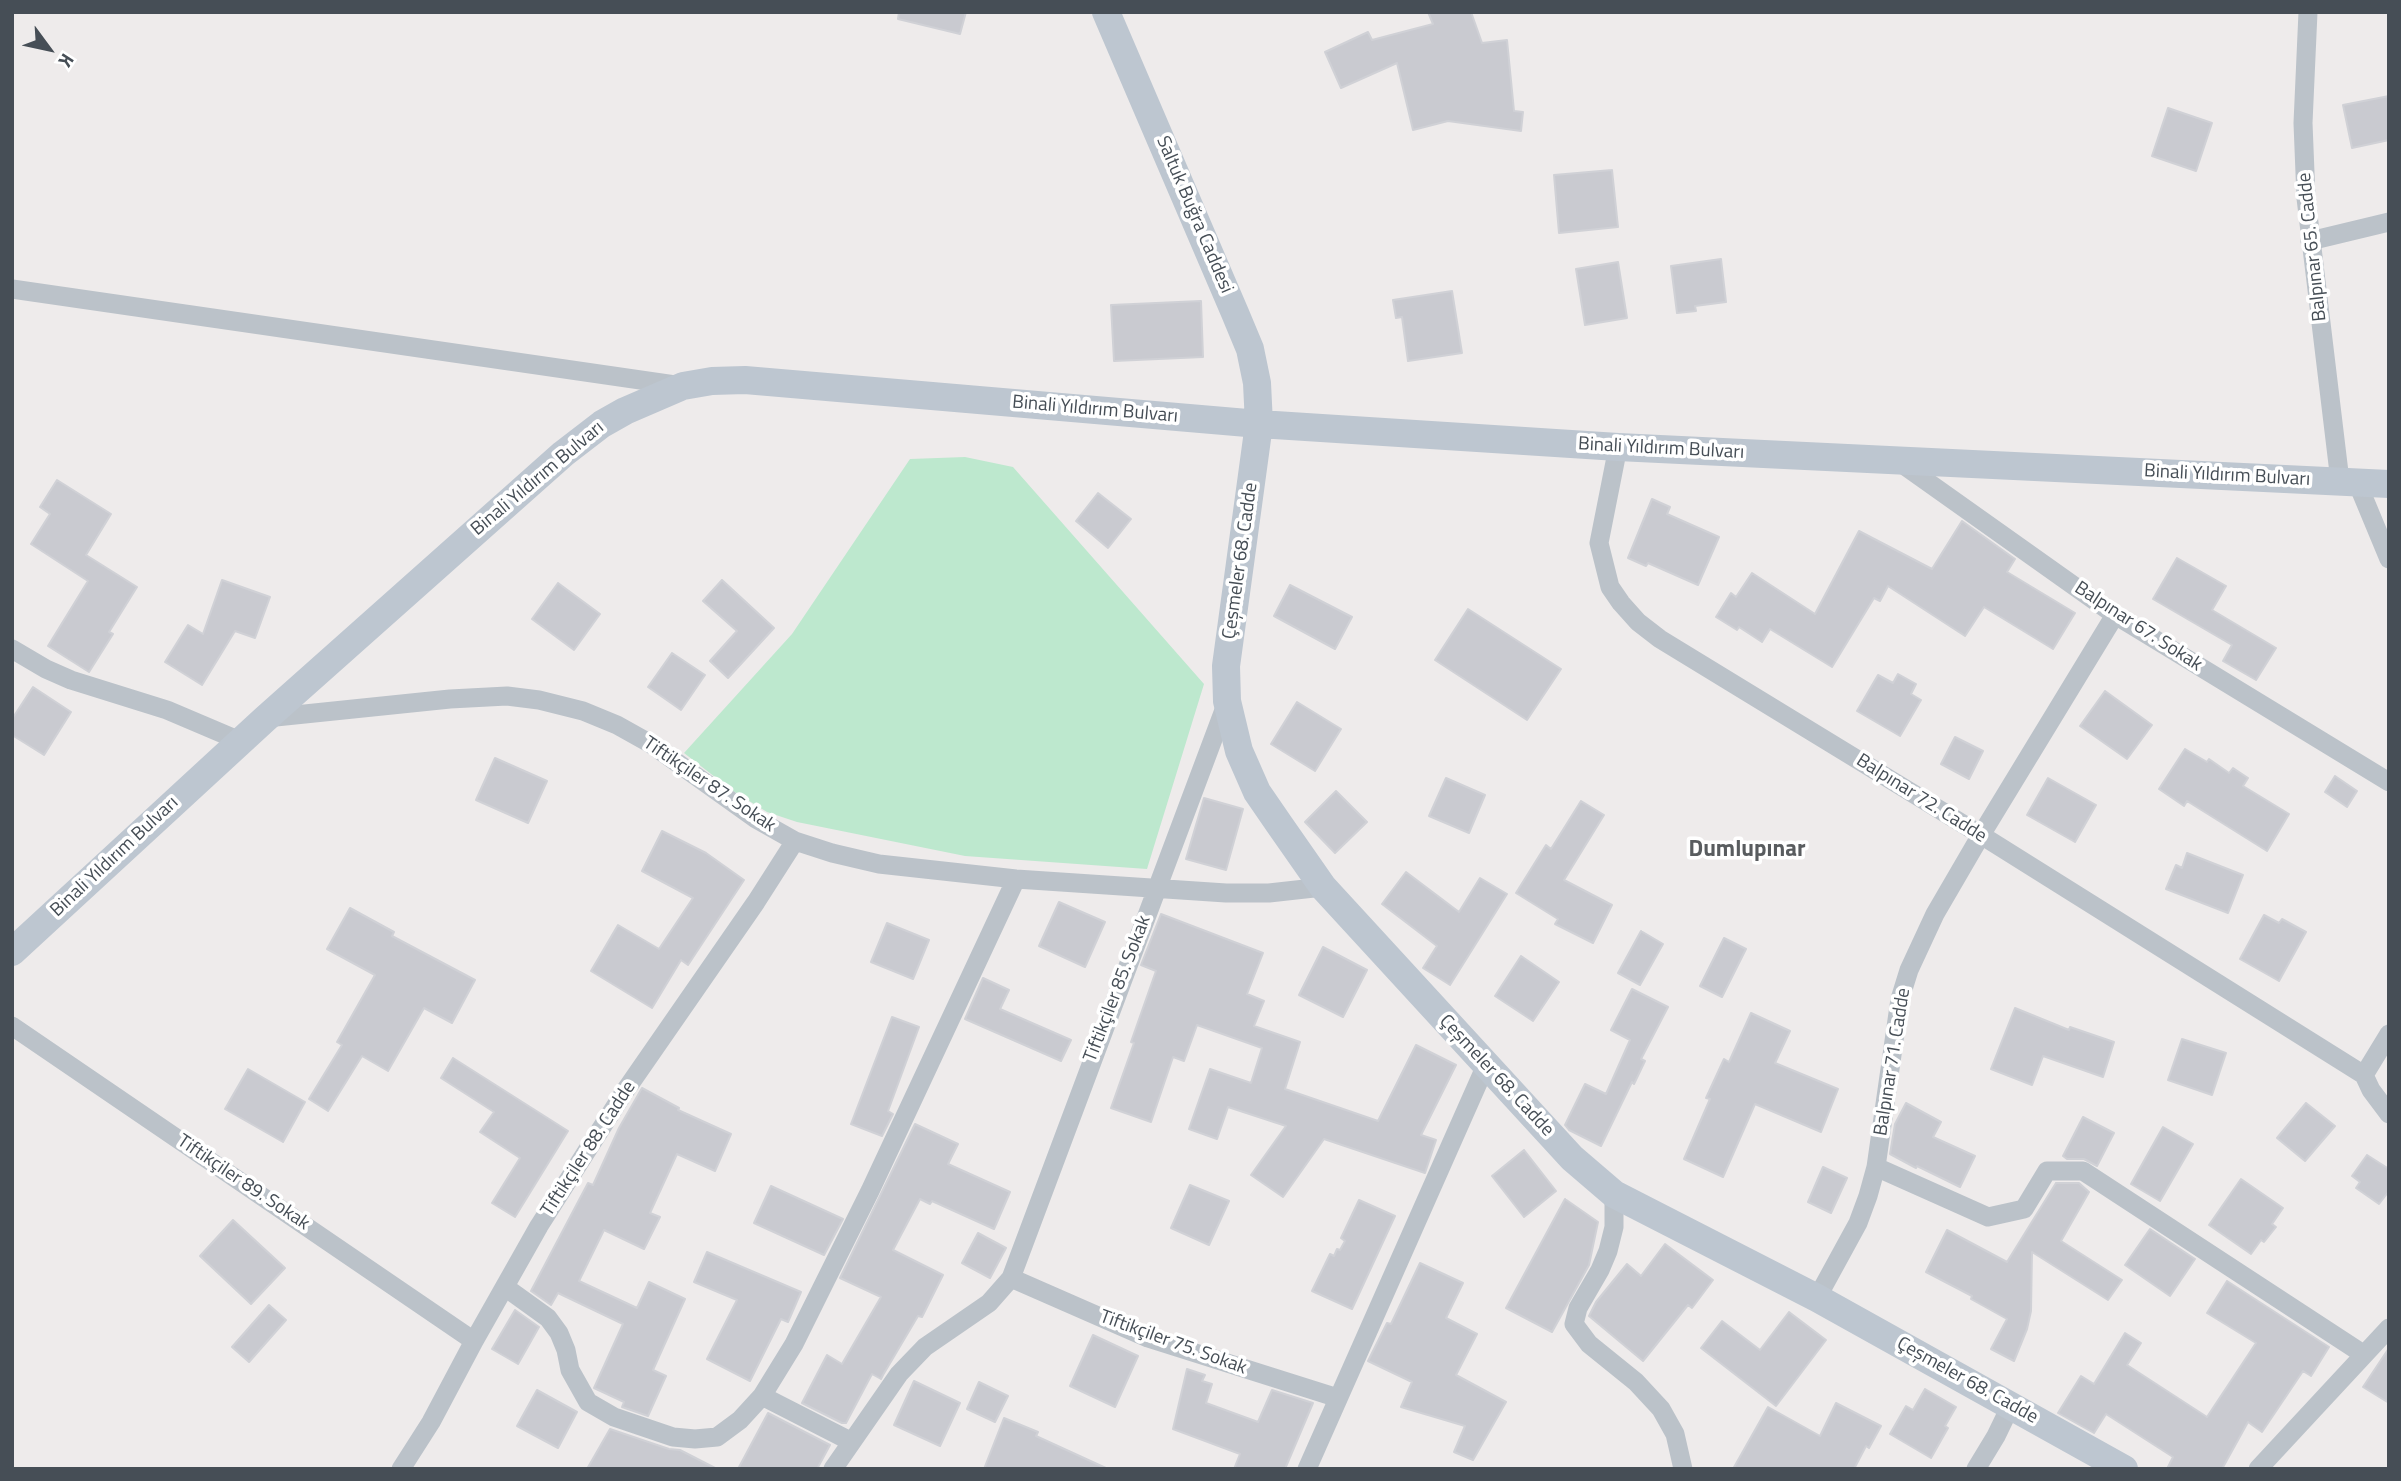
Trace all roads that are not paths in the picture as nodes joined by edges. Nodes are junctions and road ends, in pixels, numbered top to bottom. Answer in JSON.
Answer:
{"nodes":[{"id":1,"x":1106,"y":12,"type":"edge"},
{"id":2,"x":2308,"y":12,"type":"edge"},
{"id":3,"x":2389,"y":222,"type":"edge"},
{"id":4,"x":2310,"y":241,"type":"junction"},
{"id":5,"x":12,"y":289,"type":"edge"},
{"id":6,"x":683,"y":386,"type":"junction"},
{"id":7,"x":1259,"y":424,"type":"junction"},
{"id":8,"x":1618,"y":447,"type":"junction"},
{"id":9,"x":1896,"y":460,"type":"junction"},
{"id":10,"x":2349,"y":482,"type":"junction"},
{"id":11,"x":2389,"y":484,"type":"edge"},
{"id":12,"x":2389,"y":559,"type":"edge"},
{"id":13,"x":2115,"y":615,"type":"junction"},
{"id":14,"x":12,"y":649,"type":"edge"},
{"id":15,"x":1227,"y":701,"type":"junction"},
{"id":16,"x":265,"y":719,"type":"junction"},
{"id":17,"x":240,"y":741,"type":"junction"},
{"id":18,"x":2389,"y":782,"type":"edge"},
{"id":19,"x":1981,"y":835,"type":"junction"},
{"id":20,"x":794,"y":841,"type":"junction"},
{"id":21,"x":1016,"y":879,"type":"junction"},
{"id":22,"x":1324,"y":887,"type":"junction"},
{"id":23,"x":1156,"y":888,"type":"junction"},
{"id":24,"x":13,"y":950,"type":"edge"},
{"id":25,"x":12,"y":1026,"type":"edge"},
{"id":26,"x":2389,"y":1034,"type":"edge"},
{"id":27,"x":1486,"y":1065,"type":"junction"},
{"id":28,"x":2364,"y":1075,"type":"junction"},
{"id":29,"x":2389,"y":1114,"type":"edge"},
{"id":30,"x":1876,"y":1167,"type":"junction"},
{"id":31,"x":1614,"y":1194,"type":"junction"},
{"id":32,"x":1011,"y":1278,"type":"junction"},
{"id":33,"x":505,"y":1287,"type":"junction"},
{"id":34,"x":1817,"y":1298,"type":"junction"},
{"id":35,"x":2389,"y":1328,"type":"edge"},
{"id":36,"x":474,"y":1341,"type":"junction"},
{"id":37,"x":2363,"y":1354,"type":"junction"},
{"id":38,"x":762,"y":1396,"type":"junction"},
{"id":39,"x":1338,"y":1398,"type":"junction"},
{"id":40,"x":2011,"y":1405,"type":"junction"},
{"id":41,"x":852,"y":1442,"type":"junction"},
{"id":42,"x":401,"y":1469,"type":"edge"},
{"id":43,"x":833,"y":1469,"type":"edge"},
{"id":44,"x":1307,"y":1469,"type":"edge"},
{"id":45,"x":1683,"y":1469,"type":"edge"},
{"id":46,"x":1976,"y":1469,"type":"edge"},
{"id":47,"x":2124,"y":1469,"type":"edge"},
{"id":48,"x":2258,"y":1469,"type":"edge"}],
"edges":[{"from":1,"to":7,"type":"main road","name":"Saltuk Buğra Caddesi"},
{"from":2,"to":4,"type":"street","name":"Balpınar 65. Cadde"},
{"from":3,"to":4,"type":"street"},
{"from":4,"to":10,"type":"street","name":"Balpınar 65. Cadde"},
{"from":5,"to":6,"type":"street"},
{"from":6,"to":7,"type":"main road","name":"Binali Yıldırım Bulvarı"},
{"from":6,"to":16,"type":"main road","name":"Binali Yıldırım Bulvarı"},
{"from":7,"to":8,"type":"main road","name":"Binali Yıldırım Bulvarı"},
{"from":7,"to":15,"type":"main road","name":"Çeşmeler 68. Cadde"},
{"from":8,"to":9,"type":"main road","name":"Binali Yıldırım Bulvarı"},
{"from":8,"to":19,"type":"street","name":"Balpınar 72. Cadde"},
{"from":9,"to":10,"type":"main road","name":"Binali Yıldırım Bulvarı"},
{"from":9,"to":13,"type":"street","name":"Balpınar 67. Sokak"},
{"from":10,"to":11,"type":"main road","name":"Binali Yıldırım Bulvarı"},
{"from":10,"to":12,"type":"street","name":"Balpınar 65. Cadde"},
{"from":13,"to":18,"type":"street","name":"Balpınar 67. Sokak"},
{"from":13,"to":19,"type":"street","name":"Balpınar 71. Cadde"},
{"from":14,"to":17,"type":"street"},
{"from":15,"to":22,"type":"main road","name":"Çeşmeler 68. Cadde"},
{"from":15,"to":23,"type":"street","name":"Tiftikçiler 85. Sokak"},
{"from":16,"to":17,"type":"main road","name":"Binali Yıldırım Bulvarı"},
{"from":16,"to":20,"type":"street","name":"Tiftikçiler 87. Sokak"},
{"from":17,"to":24,"type":"main road","name":"Binali Yıldırım Bulvarı"},
{"from":19,"to":28,"type":"street","name":"Balpınar 72. Cadde"},
{"from":19,"to":30,"type":"street","name":"Balpınar 71. Cadde"},
{"from":20,"to":21,"type":"street","name":"Tiftikçiler 87. Sokak"},
{"from":20,"to":33,"type":"street","name":"Tiftikçiler 88. Cadde"},
{"from":21,"to":23,"type":"street","name":"Tiftikçiler 87. Sokak"},
{"from":21,"to":38,"type":"street"},
{"from":22,"to":23,"type":"street","name":"Tiftikçiler 87. Sokak"},
{"from":22,"to":27,"type":"main road","name":"Çeşmeler 68. Cadde"},
{"from":23,"to":32,"type":"street","name":"Tiftikçiler 85. Sokak"},
{"from":25,"to":36,"type":"street","name":"Tiftikçiler 89. Sokak"},
{"from":26,"to":28,"type":"street"},
{"from":27,"to":31,"type":"main road","name":"Çeşmeler 68. Cadde"},
{"from":27,"to":39,"type":"street"},
{"from":28,"to":29,"type":"street"},
{"from":30,"to":34,"type":"street","name":"Balpınar 71. Cadde"},
{"from":30,"to":37,"type":"street"},
{"from":31,"to":34,"type":"main road","name":"Çeşmeler 68. Cadde"},
{"from":31,"to":45,"type":"street"},
{"from":32,"to":39,"type":"street","name":"Tiftikçiler 75. Sokak"},
{"from":32,"to":41,"type":"street"},
{"from":33,"to":36,"type":"street","name":"Tiftikçiler 88. Cadde"},
{"from":33,"to":38,"type":"street"},
{"from":34,"to":40,"type":"main road","name":"Çeşmeler 68. Cadde"},
{"from":35,"to":37,"type":"street"},
{"from":36,"to":42,"type":"street","name":"Tiftikçiler 88. Cadde"},
{"from":37,"to":48,"type":"street"},
{"from":38,"to":41,"type":"street"},
{"from":39,"to":44,"type":"street"},
{"from":40,"to":46,"type":"street"},
{"from":40,"to":47,"type":"main road","name":"Çeşmeler 68. Cadde"},
{"from":41,"to":43,"type":"street"}]}
